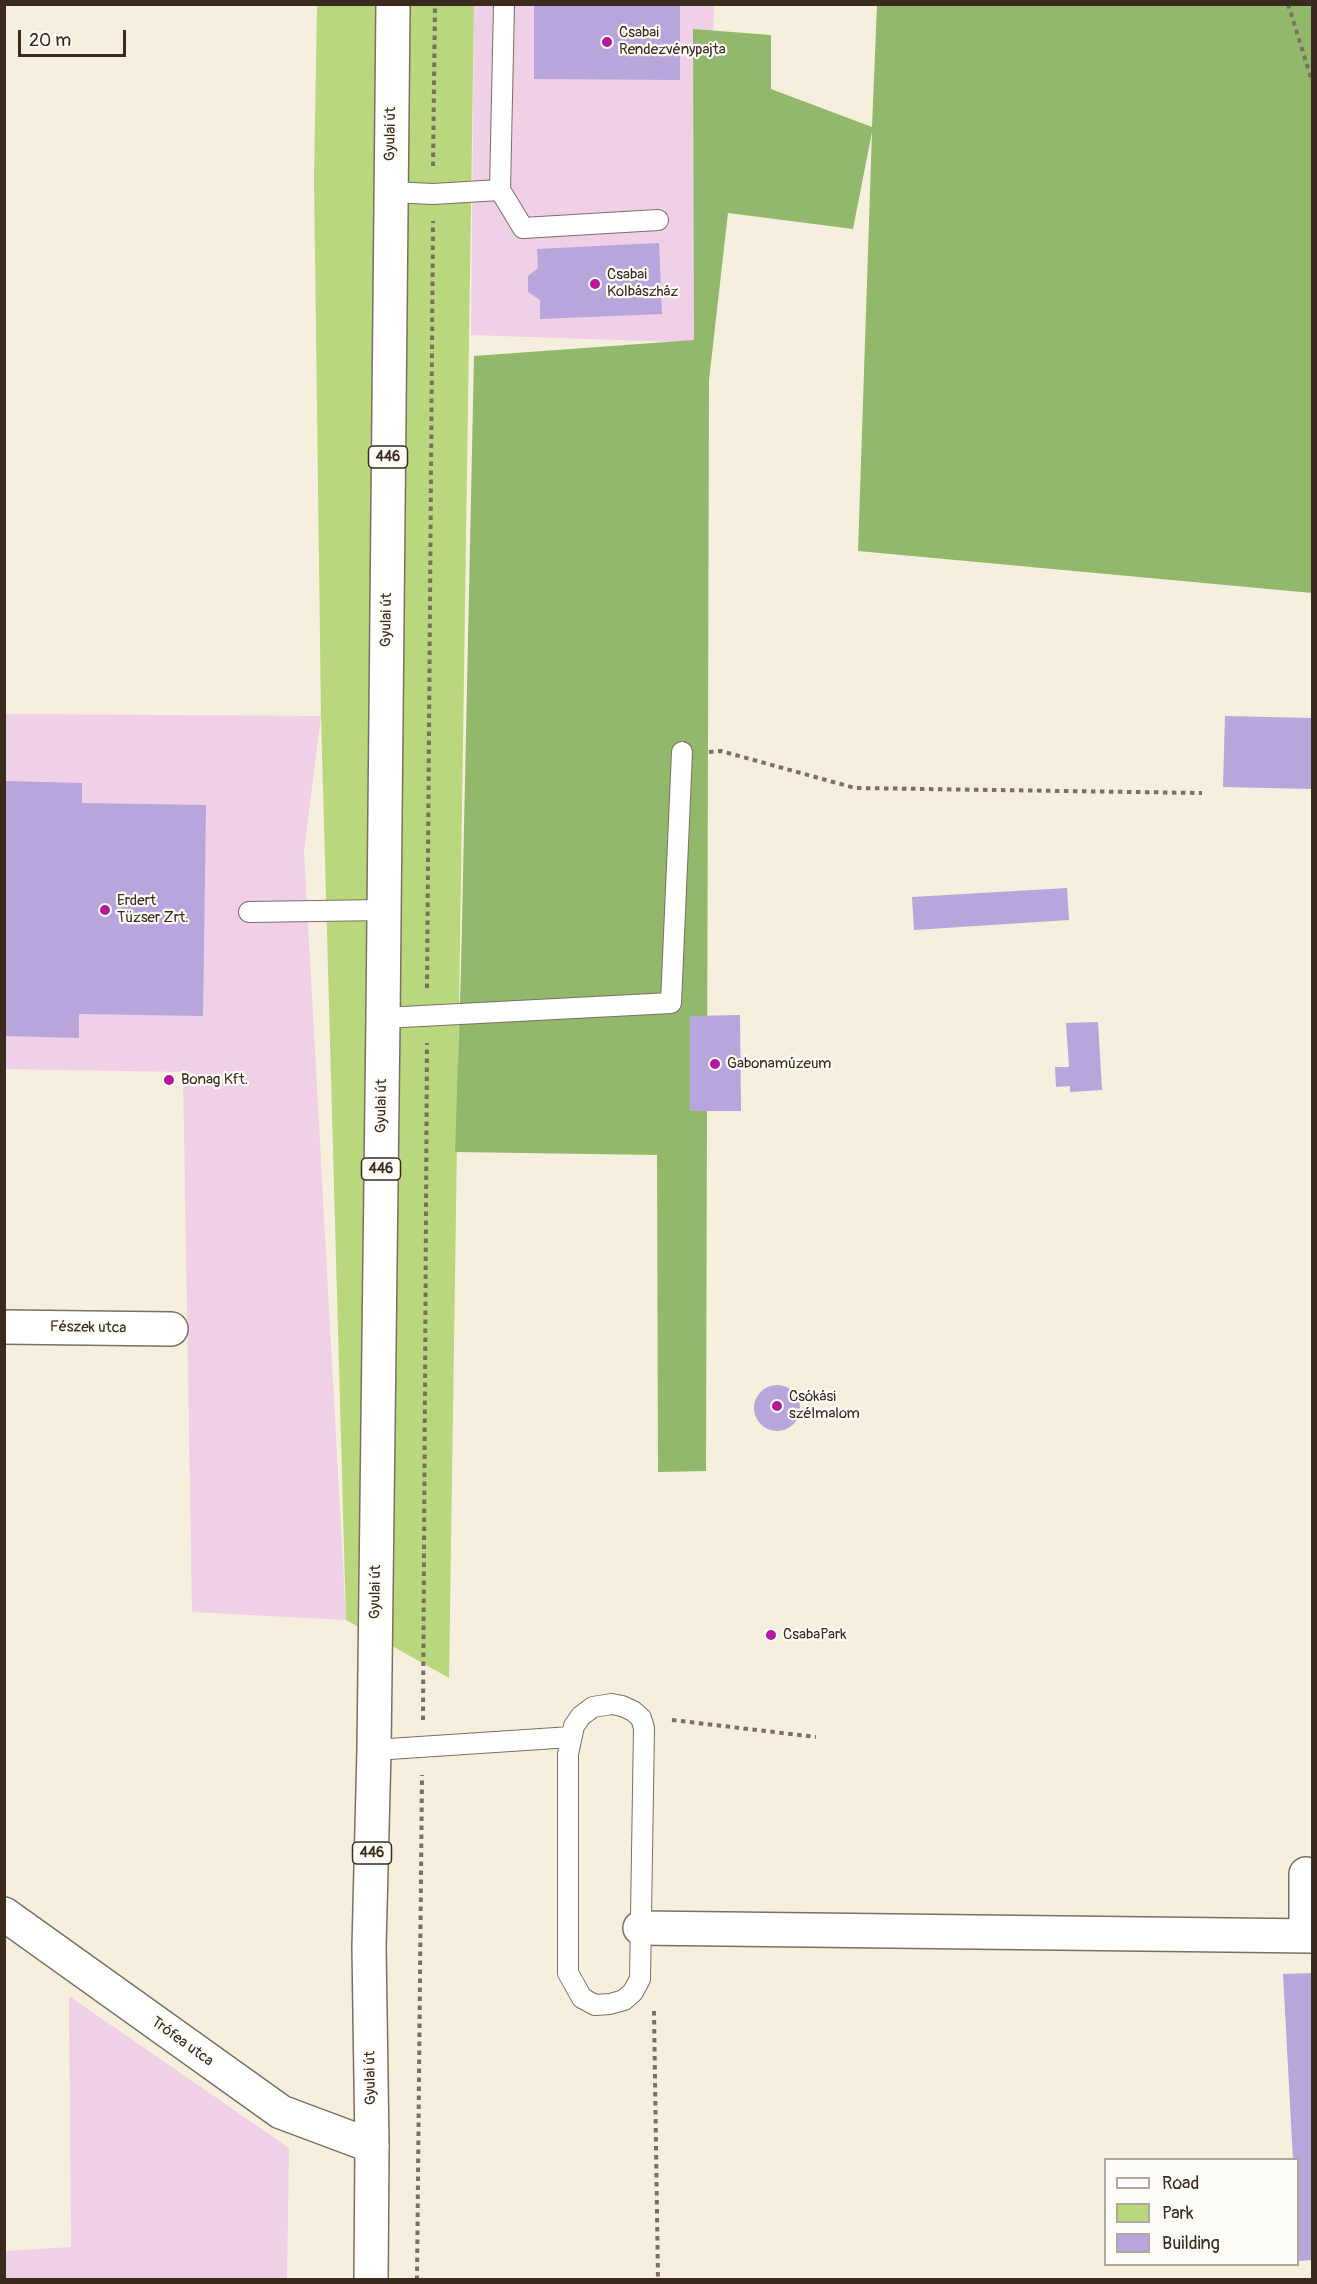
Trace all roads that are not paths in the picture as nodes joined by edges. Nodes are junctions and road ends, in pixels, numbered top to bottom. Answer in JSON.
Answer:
{"nodes":[{"id":1,"x":393,"y":4,"type":"edge"},
{"id":2,"x":504,"y":4,"type":"edge"},
{"id":3,"x":500,"y":190,"type":"junction"},
{"id":4,"x":391,"y":192,"type":"junction"},
{"id":5,"x":658,"y":220,"type":"dead end"},
{"id":6,"x":682,"y":752,"type":"road end"},
{"id":7,"x":384,"y":910,"type":"junction"},
{"id":8,"x":249,"y":912,"type":"dead end"},
{"id":9,"x":383,"y":1018,"type":"junction"},
{"id":10,"x":4,"y":1327,"type":"edge"},
{"id":11,"x":171,"y":1329,"type":"dead end"},
{"id":12,"x":571,"y":1737,"type":"junction"},
{"id":13,"x":374,"y":1750,"type":"junction"},
{"id":14,"x":1306,"y":1874,"type":"dead end"},
{"id":15,"x":4,"y":1914,"type":"edge"},
{"id":16,"x":640,"y":1928,"type":"junction"},
{"id":17,"x":1309,"y":1936,"type":"edge"},
{"id":18,"x":372,"y":2146,"type":"junction"},
{"id":19,"x":371,"y":2280,"type":"edge"}],
"edges":[{"from":1,"to":4,"type":"main road","name":"Gyulai út","number":"446"},
{"from":2,"to":3,"type":"lane"},
{"from":3,"to":4,"type":"lane"},
{"from":3,"to":5,"type":"lane"},
{"from":4,"to":7,"type":"main road","name":"Gyulai út","number":"446"},
{"from":6,"to":9,"type":"lane"},
{"from":7,"to":8,"type":"lane"},
{"from":7,"to":9,"type":"main road","name":"Gyulai út","number":"446"},
{"from":9,"to":13,"type":"main road","name":"Gyulai út","number":"446"},
{"from":10,"to":11,"type":"main road","name":"Fészek utca"},
{"from":12,"to":13,"type":"lane"},
{"from":12,"to":16,"type":"lane"},
{"from":12,"to":16,"type":"lane"},
{"from":13,"to":18,"type":"main road","name":"Gyulai út","number":"446"},
{"from":14,"to":17,"type":"main road"},
{"from":15,"to":18,"type":"main road","name":"Trófea utca"},
{"from":16,"to":17,"type":"main road"},
{"from":18,"to":19,"type":"main road","name":"Gyulai út","number":"446"}]}
